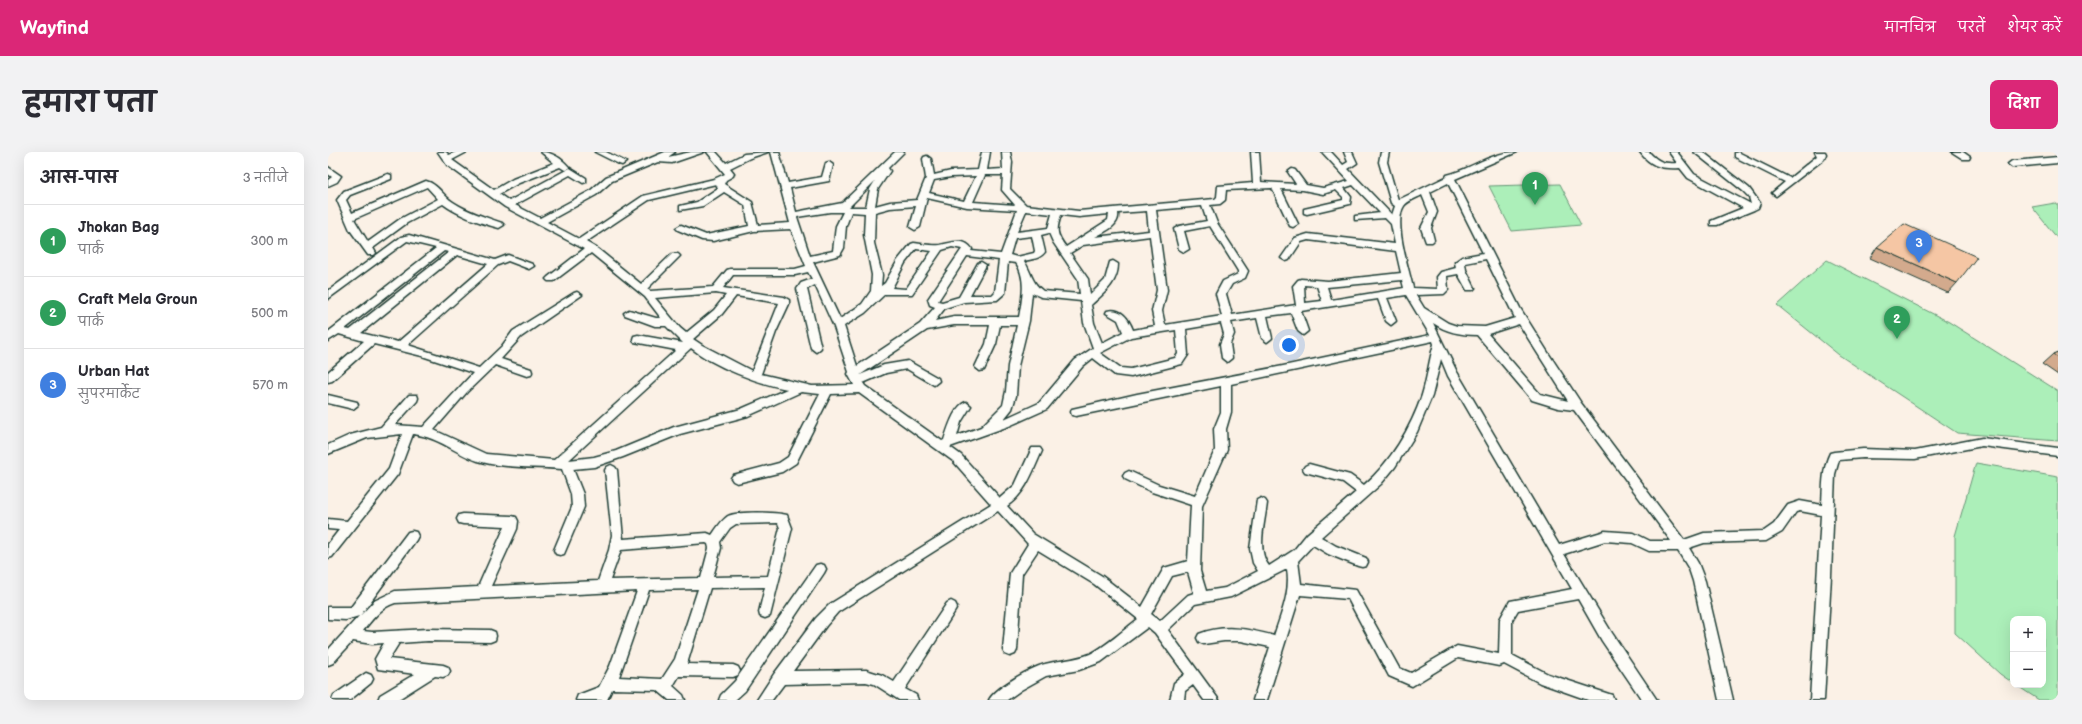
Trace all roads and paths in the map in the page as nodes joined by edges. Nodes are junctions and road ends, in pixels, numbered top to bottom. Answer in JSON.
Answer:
{"nodes":[{"id":1,"x":463,"y":152,"type":"edge"},
{"id":2,"x":545,"y":152,"type":"edge"},
{"id":3,"x":599,"y":152,"type":"edge"},
{"id":4,"x":671,"y":152,"type":"edge"},
{"id":5,"x":700,"y":152,"type":"edge"},
{"id":6,"x":711,"y":152,"type":"edge"},
{"id":7,"x":764,"y":152,"type":"edge"},
{"id":8,"x":775,"y":152,"type":"edge"},
{"id":9,"x":900,"y":152,"type":"edge"},
{"id":10,"x":986,"y":152,"type":"edge"},
{"id":11,"x":1006,"y":152,"type":"edge"},
{"id":12,"x":1255,"y":152,"type":"edge"},
{"id":13,"x":1326,"y":152,"type":"edge"},
{"id":14,"x":1348,"y":152,"type":"edge"},
{"id":15,"x":1385,"y":152,"type":"edge"},
{"id":16,"x":1513,"y":152,"type":"edge"},
{"id":17,"x":1644,"y":152,"type":"edge"},
{"id":18,"x":1673,"y":152,"type":"edge"},
{"id":19,"x":1698,"y":152,"type":"edge"},
{"id":20,"x":1819,"y":152,"type":"edge"},
{"id":21,"x":1956,"y":152,"type":"edge"},
{"id":22,"x":1738,"y":155,"type":"dead end"},
{"id":23,"x":445,"y":156,"type":"edge"},
{"id":24,"x":1487,"y":156,"type":"edge"},
{"id":25,"x":1966,"y":157,"type":"dead end"},
{"id":26,"x":927,"y":159,"type":"dead end"},
{"id":27,"x":657,"y":160,"type":"junction"},
{"id":28,"x":2058,"y":160,"type":"edge"},
{"id":29,"x":622,"y":162,"type":"dead end"},
{"id":30,"x":562,"y":163,"type":"junction"},
{"id":31,"x":2012,"y":164,"type":"dead end"},
{"id":32,"x":829,"y":165,"type":"dead end"},
{"id":33,"x":1682,"y":165,"type":"junction"},
{"id":34,"x":725,"y":167,"type":"junction"},
{"id":35,"x":884,"y":168,"type":"junction"},
{"id":36,"x":1342,"y":168,"type":"junction"},
{"id":37,"x":328,"y":170,"type":"edge"},
{"id":38,"x":570,"y":171,"type":"junction"},
{"id":39,"x":1006,"y":172,"type":"junction"},
{"id":40,"x":1292,"y":172,"type":"dead end"},
{"id":41,"x":982,"y":173,"type":"junction"},
{"id":42,"x":388,"y":176,"type":"dead end"},
{"id":43,"x":1450,"y":177,"type":"junction"},
{"id":44,"x":930,"y":178,"type":"junction"},
{"id":45,"x":583,"y":180,"type":"dead end"},
{"id":46,"x":1790,"y":181,"type":"junction"},
{"id":47,"x":1356,"y":182,"type":"junction"},
{"id":48,"x":328,"y":183,"type":"edge"},
{"id":49,"x":723,"y":184,"type":"junction"},
{"id":50,"x":1257,"y":184,"type":"junction"},
{"id":51,"x":786,"y":186,"type":"junction"},
{"id":52,"x":1275,"y":186,"type":"junction"},
{"id":53,"x":1303,"y":187,"type":"junction"},
{"id":54,"x":1339,"y":188,"type":"junction"},
{"id":55,"x":1425,"y":190,"type":"junction"},
{"id":56,"x":494,"y":193,"type":"junction"},
{"id":57,"x":1776,"y":193,"type":"dead end"},
{"id":58,"x":922,"y":199,"type":"junction"},
{"id":59,"x":444,"y":200,"type":"junction"},
{"id":60,"x":1398,"y":202,"type":"junction"},
{"id":61,"x":1205,"y":203,"type":"junction"},
{"id":62,"x":967,"y":204,"type":"junction"},
{"id":63,"x":508,"y":205,"type":"junction"},
{"id":64,"x":1377,"y":205,"type":"junction"},
{"id":65,"x":683,"y":208,"type":"dead end"},
{"id":66,"x":1023,"y":208,"type":"junction"},
{"id":67,"x":1151,"y":208,"type":"junction"},
{"id":68,"x":1751,"y":208,"type":"junction"},
{"id":69,"x":832,"y":209,"type":"junction"},
{"id":70,"x":848,"y":210,"type":"junction"},
{"id":71,"x":871,"y":210,"type":"junction"},
{"id":72,"x":1307,"y":211,"type":"dead end"},
{"id":73,"x":1057,"y":212,"type":"junction"},
{"id":74,"x":1113,"y":212,"type":"junction"},
{"id":75,"x":348,"y":218,"type":"junction"},
{"id":76,"x":1358,"y":218,"type":"dead end"},
{"id":77,"x":1391,"y":219,"type":"junction"},
{"id":78,"x":794,"y":221,"type":"junction"},
{"id":79,"x":539,"y":222,"type":"junction"},
{"id":80,"x":1212,"y":223,"type":"junction"},
{"id":81,"x":1714,"y":223,"type":"dead end"},
{"id":82,"x":1293,"y":224,"type":"dead end"},
{"id":83,"x":498,"y":225,"type":"dead end"},
{"id":84,"x":915,"y":227,"type":"dead end"},
{"id":85,"x":681,"y":228,"type":"dead end"},
{"id":86,"x":754,"y":228,"type":"junction"},
{"id":87,"x":1052,"y":230,"type":"junction"},
{"id":88,"x":1036,"y":233,"type":"junction"},
{"id":89,"x":1154,"y":233,"type":"junction"},
{"id":90,"x":1011,"y":236,"type":"junction"},
{"id":91,"x":1429,"y":240,"type":"dead end"},
{"id":92,"x":1080,"y":242,"type":"junction"},
{"id":93,"x":579,"y":243,"type":"junction"},
{"id":94,"x":443,"y":247,"type":"junction"},
{"id":95,"x":367,"y":248,"type":"junction"},
{"id":96,"x":939,"y":248,"type":"junction"},
{"id":97,"x":1400,"y":248,"type":"junction"},
{"id":98,"x":590,"y":249,"type":"junction"},
{"id":99,"x":1184,"y":249,"type":"dead end"},
{"id":100,"x":456,"y":250,"type":"junction"},
{"id":101,"x":1065,"y":252,"type":"junction"},
{"id":102,"x":965,"y":253,"type":"junction"},
{"id":103,"x":1489,"y":255,"type":"junction"},
{"id":104,"x":675,"y":256,"type":"dead end"},
{"id":105,"x":1286,"y":258,"type":"dead end"},
{"id":106,"x":1004,"y":259,"type":"junction"},
{"id":107,"x":376,"y":260,"type":"junction"},
{"id":108,"x":1017,"y":260,"type":"junction"},
{"id":109,"x":495,"y":263,"type":"junction"},
{"id":110,"x":809,"y":264,"type":"junction"},
{"id":111,"x":1113,"y":264,"type":"dead end"},
{"id":112,"x":982,"y":265,"type":"dead end"},
{"id":113,"x":529,"y":266,"type":"dead end"},
{"id":114,"x":1461,"y":270,"type":"junction"},
{"id":115,"x":1405,"y":276,"type":"junction"},
{"id":116,"x":551,"y":279,"type":"dead end"},
{"id":117,"x":1028,"y":279,"type":"junction"},
{"id":118,"x":817,"y":281,"type":"junction"},
{"id":119,"x":1321,"y":284,"type":"junction"},
{"id":120,"x":1470,"y":288,"type":"dead end"},
{"id":121,"x":716,"y":290,"type":"junction"},
{"id":122,"x":884,"y":291,"type":"junction"},
{"id":123,"x":1409,"y":291,"type":"junction"},
{"id":124,"x":644,"y":292,"type":"junction"},
{"id":125,"x":733,"y":293,"type":"junction"},
{"id":126,"x":577,"y":295,"type":"dead end"},
{"id":127,"x":1381,"y":295,"type":"junction"},
{"id":128,"x":328,"y":296,"type":"edge"},
{"id":129,"x":963,"y":299,"type":"junction"},
{"id":130,"x":872,"y":300,"type":"junction"},
{"id":131,"x":1086,"y":301,"type":"junction"},
{"id":132,"x":1328,"y":304,"type":"junction"},
{"id":133,"x":942,"y":306,"type":"junction"},
{"id":134,"x":1298,"y":308,"type":"junction"},
{"id":135,"x":1420,"y":311,"type":"junction"},
{"id":136,"x":629,"y":313,"type":"dead end"},
{"id":137,"x":1111,"y":313,"type":"dead end"},
{"id":138,"x":1261,"y":314,"type":"junction"},
{"id":139,"x":1521,"y":319,"type":"junction"},
{"id":140,"x":1227,"y":320,"type":"junction"},
{"id":141,"x":996,"y":321,"type":"junction"},
{"id":142,"x":1024,"y":321,"type":"junction"},
{"id":143,"x":1391,"y":321,"type":"dead end"},
{"id":144,"x":669,"y":322,"type":"junction"},
{"id":145,"x":838,"y":325,"type":"junction"},
{"id":146,"x":1181,"y":326,"type":"junction"},
{"id":147,"x":924,"y":327,"type":"junction"},
{"id":148,"x":337,"y":330,"type":"junction"},
{"id":149,"x":1161,"y":330,"type":"junction"},
{"id":150,"x":1479,"y":330,"type":"junction"},
{"id":151,"x":1303,"y":331,"type":"dead end"},
{"id":152,"x":352,"y":334,"type":"junction"},
{"id":153,"x":1129,"y":334,"type":"junction"},
{"id":154,"x":328,"y":337,"type":"edge"},
{"id":155,"x":1267,"y":338,"type":"dead end"},
{"id":156,"x":638,"y":339,"type":"dead end"},
{"id":157,"x":372,"y":340,"type":"junction"},
{"id":158,"x":1437,"y":341,"type":"junction"},
{"id":159,"x":687,"y":344,"type":"junction"},
{"id":160,"x":399,"y":347,"type":"junction"},
{"id":161,"x":816,"y":348,"type":"dead end"},
{"id":162,"x":1096,"y":351,"type":"junction"},
{"id":163,"x":1227,"y":358,"type":"dead end"},
{"id":164,"x":494,"y":361,"type":"junction"},
{"id":165,"x":980,"y":367,"type":"dead end"},
{"id":166,"x":481,"y":372,"type":"junction"},
{"id":167,"x":527,"y":372,"type":"dead end"},
{"id":168,"x":755,"y":376,"type":"junction"},
{"id":169,"x":328,"y":378,"type":"edge"},
{"id":170,"x":857,"y":381,"type":"junction"},
{"id":171,"x":934,"y":381,"type":"dead end"},
{"id":172,"x":1226,"y":381,"type":"junction"},
{"id":173,"x":799,"y":388,"type":"junction"},
{"id":174,"x":828,"y":390,"type":"junction"},
{"id":175,"x":413,"y":398,"type":"dead end"},
{"id":176,"x":328,"y":399,"type":"edge"},
{"id":177,"x":353,"y":406,"type":"dead end"},
{"id":178,"x":966,"y":406,"type":"dead end"},
{"id":179,"x":1577,"y":406,"type":"junction"},
{"id":180,"x":1076,"y":412,"type":"dead end"},
{"id":181,"x":385,"y":429,"type":"junction"},
{"id":182,"x":409,"y":430,"type":"junction"},
{"id":183,"x":983,"y":430,"type":"junction"},
{"id":184,"x":425,"y":432,"type":"junction"},
{"id":185,"x":945,"y":444,"type":"junction"},
{"id":186,"x":328,"y":450,"type":"edge"},
{"id":187,"x":1036,"y":451,"type":"dead end"},
{"id":188,"x":2058,"y":452,"type":"edge"},
{"id":189,"x":562,"y":464,"type":"junction"},
{"id":190,"x":1309,"y":468,"type":"dead end"},
{"id":191,"x":611,"y":470,"type":"dead end"},
{"id":192,"x":1129,"y":476,"type":"dead end"},
{"id":193,"x":737,"y":478,"type":"dead end"},
{"id":194,"x":1364,"y":492,"type":"junction"},
{"id":195,"x":1198,"y":502,"type":"junction"},
{"id":196,"x":1261,"y":503,"type":"dead end"},
{"id":197,"x":999,"y":505,"type":"junction"},
{"id":198,"x":1827,"y":510,"type":"junction"},
{"id":199,"x":463,"y":519,"type":"dead end"},
{"id":200,"x":328,"y":524,"type":"edge"},
{"id":201,"x":348,"y":526,"type":"junction"},
{"id":202,"x":412,"y":536,"type":"dead end"},
{"id":203,"x":1311,"y":538,"type":"junction"},
{"id":204,"x":714,"y":541,"type":"junction"},
{"id":205,"x":1036,"y":542,"type":"junction"},
{"id":206,"x":617,"y":545,"type":"junction"},
{"id":207,"x":1681,"y":546,"type":"junction"},
{"id":208,"x":560,"y":550,"type":"dead end"},
{"id":209,"x":1556,"y":551,"type":"junction"},
{"id":210,"x":328,"y":553,"type":"edge"},
{"id":211,"x":1291,"y":559,"type":"junction"},
{"id":212,"x":1362,"y":562,"type":"dead end"},
{"id":213,"x":1194,"y":565,"type":"junction"},
{"id":214,"x":820,"y":569,"type":"dead end"},
{"id":215,"x":1266,"y":573,"type":"junction"},
{"id":216,"x":773,"y":581,"type":"junction"},
{"id":217,"x":706,"y":582,"type":"junction"},
{"id":218,"x":645,"y":585,"type":"junction"},
{"id":219,"x":602,"y":586,"type":"junction"},
{"id":220,"x":1294,"y":589,"type":"junction"},
{"id":221,"x":482,"y":592,"type":"junction"},
{"id":222,"x":1580,"y":593,"type":"junction"},
{"id":223,"x":1201,"y":597,"type":"junction"},
{"id":224,"x":951,"y":607,"type":"dead end"},
{"id":225,"x":328,"y":612,"type":"edge"},
{"id":226,"x":765,"y":612,"type":"dead end"},
{"id":227,"x":1146,"y":617,"type":"junction"},
{"id":228,"x":1160,"y":629,"type":"junction"},
{"id":229,"x":351,"y":635,"type":"junction"},
{"id":230,"x":396,"y":636,"type":"junction"},
{"id":231,"x":490,"y":636,"type":"dead end"},
{"id":232,"x":1204,"y":638,"type":"dead end"},
{"id":233,"x":1278,"y":643,"type":"junction"},
{"id":234,"x":1010,"y":650,"type":"dead end"},
{"id":235,"x":1505,"y":658,"type":"junction"},
{"id":236,"x":328,"y":659,"type":"edge"},
{"id":237,"x":676,"y":670,"type":"junction"},
{"id":238,"x":733,"y":670,"type":"dead end"},
{"id":239,"x":1194,"y":675,"type":"junction"},
{"id":240,"x":366,"y":678,"type":"dead end"},
{"id":241,"x":779,"y":678,"type":"junction"},
{"id":242,"x":664,"y":687,"type":"junction"},
{"id":243,"x":605,"y":691,"type":"edge"},
{"id":244,"x":896,"y":691,"type":"junction"},
{"id":245,"x":339,"y":700,"type":"edge"},
{"id":246,"x":385,"y":700,"type":"edge"},
{"id":247,"x":583,"y":700,"type":"edge"},
{"id":248,"x":678,"y":700,"type":"edge"},
{"id":249,"x":726,"y":700,"type":"edge"},
{"id":250,"x":764,"y":700,"type":"edge"},
{"id":251,"x":911,"y":700,"type":"edge"},
{"id":252,"x":996,"y":700,"type":"edge"},
{"id":253,"x":1177,"y":700,"type":"edge"},
{"id":254,"x":1212,"y":700,"type":"edge"},
{"id":255,"x":1260,"y":700,"type":"edge"},
{"id":256,"x":1607,"y":700,"type":"edge"},
{"id":257,"x":1650,"y":700,"type":"edge"},
{"id":258,"x":1726,"y":700,"type":"edge"},
{"id":259,"x":1817,"y":700,"type":"edge"}],
"edges":[{"from":1,"to":23,"type":"street"},
{"from":2,"to":30,"type":"street"},
{"from":3,"to":29,"type":"street"},
{"from":4,"to":27,"type":"street"},
{"from":5,"to":27,"type":"street"},
{"from":6,"to":34,"type":"street"},
{"from":7,"to":34,"type":"street"},
{"from":8,"to":51,"type":"street"},
{"from":9,"to":35,"type":"street"},
{"from":10,"to":41,"type":"street"},
{"from":11,"to":39,"type":"street"},
{"from":12,"to":50,"type":"street"},
{"from":13,"to":36,"type":"street"},
{"from":14,"to":36,"type":"street"},
{"from":15,"to":60,"type":"street"},
{"from":16,"to":24,"type":"street"},
{"from":17,"to":33,"type":"street"},
{"from":18,"to":33,"type":"street"},
{"from":19,"to":68,"type":"street"},
{"from":20,"to":46,"type":"street"},
{"from":21,"to":25,"type":"street"},
{"from":22,"to":46,"type":"street"},
{"from":23,"to":56,"type":"street"},
{"from":24,"to":43,"type":"street"},
{"from":26,"to":44,"type":"street"},
{"from":27,"to":79,"type":"street"},
{"from":28,"to":31,"type":"street"},
{"from":30,"to":38,"type":"street"},
{"from":30,"to":56,"type":"street"},
{"from":32,"to":51,"type":"street"},
{"from":33,"to":68,"type":"street"},
{"from":34,"to":49,"type":"street"},
{"from":35,"to":69,"type":"street"},
{"from":35,"to":71,"type":"street"},
{"from":36,"to":47,"type":"street"},
{"from":37,"to":48,"type":"street"},
{"from":38,"to":45,"type":"street"},
{"from":38,"to":63,"type":"street"},
{"from":39,"to":41,"type":"street"},
{"from":39,"to":66,"type":"street"},
{"from":40,"to":53,"type":"street"},
{"from":41,"to":44,"type":"street"},
{"from":41,"to":62,"type":"street"},
{"from":42,"to":75,"type":"street"},
{"from":43,"to":55,"type":"street"},
{"from":43,"to":103,"type":"street"},
{"from":44,"to":58,"type":"street"},
{"from":46,"to":57,"type":"street"},
{"from":47,"to":54,"type":"street"},
{"from":47,"to":64,"type":"street"},
{"from":49,"to":65,"type":"street"},
{"from":49,"to":86,"type":"street"},
{"from":49,"to":93,"type":"street"},
{"from":50,"to":52,"type":"street"},
{"from":50,"to":61,"type":"street"},
{"from":51,"to":78,"type":"street"},
{"from":52,"to":53,"type":"street"},
{"from":52,"to":82,"type":"street"},
{"from":53,"to":54,"type":"street"},
{"from":54,"to":72,"type":"street"},
{"from":55,"to":60,"type":"street"},
{"from":55,"to":91,"type":"street"},
{"from":56,"to":63,"type":"street"},
{"from":58,"to":62,"type":"street"},
{"from":58,"to":71,"type":"street"},
{"from":58,"to":84,"type":"street"},
{"from":59,"to":75,"type":"street"},
{"from":59,"to":83,"type":"street"},
{"from":59,"to":95,"type":"street"},
{"from":60,"to":64,"type":"street"},
{"from":60,"to":77,"type":"street"},
{"from":61,"to":67,"type":"street"},
{"from":61,"to":80,"type":"street"},
{"from":62,"to":66,"type":"street"},
{"from":63,"to":79,"type":"street"},
{"from":64,"to":77,"type":"street"},
{"from":66,"to":73,"type":"street"},
{"from":66,"to":90,"type":"street"},
{"from":67,"to":74,"type":"street"},
{"from":67,"to":89,"type":"street"},
{"from":68,"to":81,"type":"street"},
{"from":69,"to":70,"type":"street"},
{"from":69,"to":78,"type":"street"},
{"from":70,"to":71,"type":"street"},
{"from":70,"to":110,"type":"street"},
{"from":71,"to":130,"type":"street"},
{"from":73,"to":74,"type":"street"},
{"from":73,"to":87,"type":"street"},
{"from":74,"to":92,"type":"street"},
{"from":75,"to":95,"type":"street"},
{"from":76,"to":77,"type":"street"},
{"from":77,"to":97,"type":"street"},
{"from":78,"to":86,"type":"street"},
{"from":78,"to":110,"type":"street"},
{"from":79,"to":93,"type":"street"},
{"from":80,"to":99,"type":"street"},
{"from":80,"to":140,"type":"street"},
{"from":85,"to":86,"type":"street"},
{"from":87,"to":88,"type":"street"},
{"from":87,"to":101,"type":"street"},
{"from":88,"to":90,"type":"street"},
{"from":88,"to":108,"type":"street"},
{"from":89,"to":92,"type":"street"},
{"from":89,"to":149,"type":"street"},
{"from":90,"to":106,"type":"street"},
{"from":92,"to":101,"type":"street"},
{"from":93,"to":98,"type":"street"},
{"from":94,"to":100,"type":"street"},
{"from":94,"to":107,"type":"street"},
{"from":94,"to":148,"type":"street"},
{"from":95,"to":107,"type":"street"},
{"from":96,"to":102,"type":"street"},
{"from":96,"to":122,"type":"street"},
{"from":96,"to":122,"type":"street"},
{"from":97,"to":105,"type":"street"},
{"from":97,"to":115,"type":"street"},
{"from":98,"to":116,"type":"street"},
{"from":98,"to":124,"type":"street"},
{"from":100,"to":109,"type":"street"},
{"from":100,"to":152,"type":"street"},
{"from":101,"to":131,"type":"street"},
{"from":102,"to":106,"type":"street"},
{"from":102,"to":133,"type":"street"},
{"from":103,"to":114,"type":"street"},
{"from":103,"to":139,"type":"street"},
{"from":104,"to":124,"type":"street"},
{"from":106,"to":108,"type":"street"},
{"from":106,"to":129,"type":"street"},
{"from":107,"to":128,"type":"street"},
{"from":108,"to":117,"type":"street"},
{"from":109,"to":113,"type":"street"},
{"from":109,"to":160,"type":"street"},
{"from":110,"to":118,"type":"street"},
{"from":110,"to":121,"type":"street"},
{"from":111,"to":131,"type":"street"},
{"from":112,"to":129,"type":"street"},
{"from":114,"to":120,"type":"street"},
{"from":114,"to":123,"type":"street"},
{"from":115,"to":119,"type":"street"},
{"from":115,"to":123,"type":"street"},
{"from":117,"to":131,"type":"street"},
{"from":117,"to":142,"type":"street"},
{"from":118,"to":145,"type":"street"},
{"from":118,"to":161,"type":"street"},
{"from":119,"to":132,"type":"street"},
{"from":119,"to":134,"type":"street"},
{"from":121,"to":124,"type":"street"},
{"from":121,"to":125,"type":"street"},
{"from":122,"to":130,"type":"street"},
{"from":123,"to":127,"type":"street"},
{"from":123,"to":135,"type":"street"},
{"from":124,"to":144,"type":"street"},
{"from":125,"to":159,"type":"street"},
{"from":125,"to":168,"type":"street"},
{"from":126,"to":164,"type":"street"},
{"from":127,"to":132,"type":"street"},
{"from":127,"to":143,"type":"street"},
{"from":129,"to":133,"type":"street"},
{"from":130,"to":145,"type":"street"},
{"from":131,"to":162,"type":"street"},
{"from":132,"to":134,"type":"street"},
{"from":133,"to":147,"type":"street"},
{"from":134,"to":138,"type":"street"},
{"from":134,"to":151,"type":"street"},
{"from":135,"to":150,"type":"street"},
{"from":135,"to":158,"type":"street"},
{"from":136,"to":144,"type":"street"},
{"from":137,"to":153,"type":"street"},
{"from":138,"to":140,"type":"street"},
{"from":138,"to":155,"type":"street"},
{"from":139,"to":150,"type":"street"},
{"from":139,"to":179,"type":"street"},
{"from":140,"to":146,"type":"street"},
{"from":140,"to":163,"type":"street"},
{"from":141,"to":142,"type":"street"},
{"from":141,"to":147,"type":"street"},
{"from":141,"to":165,"type":"street"},
{"from":142,"to":183,"type":"street"},
{"from":144,"to":159,"type":"street"},
{"from":145,"to":170,"type":"street"},
{"from":146,"to":149,"type":"street"},
{"from":146,"to":162,"type":"street"},
{"from":147,"to":170,"type":"street"},
{"from":148,"to":152,"type":"street"},
{"from":148,"to":154,"type":"street"},
{"from":149,"to":153,"type":"street"},
{"from":150,"to":179,"type":"street"},
{"from":152,"to":157,"type":"street"},
{"from":153,"to":162,"type":"street"},
{"from":156,"to":159,"type":"street"},
{"from":157,"to":160,"type":"street"},
{"from":157,"to":169,"type":"street"},
{"from":158,"to":172,"type":"street"},
{"from":158,"to":194,"type":"street"},
{"from":158,"to":209,"type":"street"},
{"from":159,"to":168,"type":"street"},
{"from":159,"to":189,"type":"street"},
{"from":160,"to":166,"type":"street"},
{"from":162,"to":183,"type":"street"},
{"from":164,"to":166,"type":"street"},
{"from":164,"to":167,"type":"street"},
{"from":166,"to":184,"type":"street"},
{"from":168,"to":173,"type":"street"},
{"from":170,"to":171,"type":"street"},
{"from":170,"to":174,"type":"street"},
{"from":170,"to":185,"type":"street"},
{"from":172,"to":180,"type":"street"},
{"from":172,"to":195,"type":"street"},
{"from":173,"to":174,"type":"street"},
{"from":173,"to":189,"type":"street"},
{"from":174,"to":193,"type":"street"},
{"from":175,"to":181,"type":"street"},
{"from":176,"to":177,"type":"street"},
{"from":178,"to":185,"type":"street"},
{"from":179,"to":207,"type":"street"},
{"from":181,"to":182,"type":"street"},
{"from":181,"to":186,"type":"street"},
{"from":182,"to":184,"type":"street"},
{"from":182,"to":201,"type":"street"},
{"from":183,"to":185,"type":"street"},
{"from":184,"to":189,"type":"street"},
{"from":185,"to":197,"type":"street"},
{"from":187,"to":197,"type":"street"},
{"from":188,"to":198,"type":"street"},
{"from":189,"to":208,"type":"street"},
{"from":190,"to":194,"type":"street"},
{"from":191,"to":206,"type":"street"},
{"from":192,"to":195,"type":"street"},
{"from":194,"to":203,"type":"street"},
{"from":195,"to":213,"type":"street"},
{"from":196,"to":215,"type":"street"},
{"from":197,"to":205,"type":"street"},
{"from":197,"to":241,"type":"street"},
{"from":198,"to":207,"type":"street"},
{"from":198,"to":259,"type":"street"},
{"from":199,"to":221,"type":"street"},
{"from":200,"to":201,"type":"street"},
{"from":201,"to":210,"type":"street"},
{"from":202,"to":225,"type":"street"},
{"from":203,"to":211,"type":"street"},
{"from":203,"to":212,"type":"street"},
{"from":204,"to":206,"type":"street"},
{"from":204,"to":216,"type":"street"},
{"from":204,"to":217,"type":"street"},
{"from":205,"to":227,"type":"street"},
{"from":205,"to":234,"type":"street"},
{"from":206,"to":219,"type":"street"},
{"from":207,"to":209,"type":"street"},
{"from":207,"to":258,"type":"street"},
{"from":209,"to":222,"type":"street"},
{"from":211,"to":215,"type":"street"},
{"from":211,"to":220,"type":"street"},
{"from":213,"to":223,"type":"street"},
{"from":213,"to":227,"type":"street"},
{"from":214,"to":249,"type":"street"},
{"from":215,"to":223,"type":"street"},
{"from":216,"to":217,"type":"street"},
{"from":216,"to":226,"type":"street"},
{"from":217,"to":218,"type":"street"},
{"from":217,"to":237,"type":"street"},
{"from":218,"to":219,"type":"street"},
{"from":218,"to":243,"type":"street"},
{"from":219,"to":221,"type":"street"},
{"from":220,"to":233,"type":"street"},
{"from":220,"to":235,"type":"street"},
{"from":221,"to":229,"type":"street"},
{"from":222,"to":235,"type":"street"},
{"from":222,"to":257,"type":"street"},
{"from":223,"to":228,"type":"street"},
{"from":224,"to":244,"type":"street"},
{"from":227,"to":228,"type":"street"},
{"from":227,"to":252,"type":"street"},
{"from":228,"to":239,"type":"street"},
{"from":229,"to":230,"type":"street"},
{"from":229,"to":236,"type":"street"},
{"from":230,"to":231,"type":"street"},
{"from":230,"to":246,"type":"street"},
{"from":232,"to":233,"type":"street"},
{"from":233,"to":255,"type":"street"},
{"from":235,"to":256,"type":"street"},
{"from":237,"to":238,"type":"street"},
{"from":237,"to":242,"type":"street"},
{"from":239,"to":253,"type":"street"},
{"from":239,"to":254,"type":"street"},
{"from":240,"to":245,"type":"street"},
{"from":241,"to":244,"type":"street"},
{"from":241,"to":250,"type":"street"},
{"from":242,"to":243,"type":"street"},
{"from":242,"to":248,"type":"street"},
{"from":243,"to":247,"type":"street"},
{"from":244,"to":251,"type":"street"}]}
